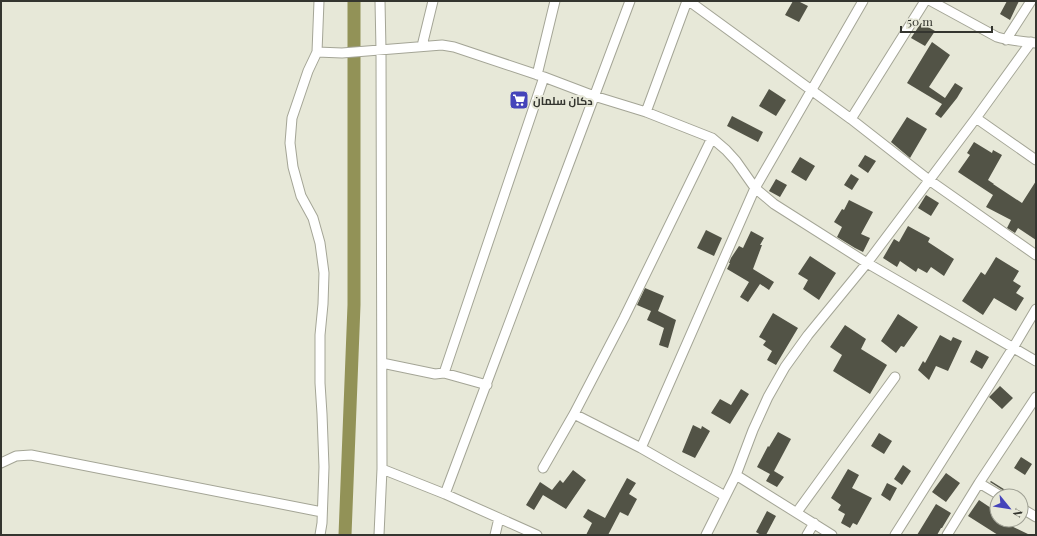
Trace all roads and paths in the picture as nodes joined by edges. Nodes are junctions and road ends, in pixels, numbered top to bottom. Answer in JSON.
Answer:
{"nodes":[{"id":1,"x":319,"y":1,"type":"edge"},
{"id":2,"x":380,"y":1,"type":"edge"},
{"id":3,"x":433,"y":1,"type":"edge"},
{"id":4,"x":555,"y":1,"type":"edge"},
{"id":5,"x":630,"y":1,"type":"edge"},
{"id":6,"x":688,"y":1,"type":"edge"},
{"id":7,"x":864,"y":1,"type":"edge"},
{"id":8,"x":925,"y":1,"type":"edge"},
{"id":9,"x":931,"y":1,"type":"edge"},
{"id":10,"x":1031,"y":1,"type":"edge"},
{"id":11,"x":1006,"y":40,"type":"junction"},
{"id":12,"x":1034,"y":43,"type":"edge"},
{"id":13,"x":422,"y":46,"type":"junction"},
{"id":14,"x":381,"y":50,"type":"junction"},
{"id":15,"x":316,"y":52,"type":"junction"},
{"id":16,"x":540,"y":76,"type":"junction"},
{"id":17,"x":812,"y":90,"type":"junction"},
{"id":18,"x":594,"y":96,"type":"junction"},
{"id":19,"x":646,"y":112,"type":"junction"},
{"id":20,"x":976,"y":118,"type":"junction"},
{"id":21,"x":851,"y":119,"type":"junction"},
{"id":22,"x":712,"y":138,"type":"junction"},
{"id":23,"x":1036,"y":160,"type":"edge"},
{"id":24,"x":929,"y":180,"type":"junction"},
{"id":25,"x":755,"y":188,"type":"junction"},
{"id":26,"x":1036,"y":255,"type":"edge"},
{"id":27,"x":867,"y":263,"type":"junction"},
{"id":28,"x":1036,"y":310,"type":"edge"},
{"id":29,"x":1013,"y":348,"type":"junction"},
{"id":30,"x":1036,"y":361,"type":"edge"},
{"id":31,"x":382,"y":363,"type":"junction"},
{"id":32,"x":444,"y":373,"type":"junction"},
{"id":33,"x":895,"y":376,"type":"dead end"},
{"id":34,"x":487,"y":385,"type":"junction"},
{"id":35,"x":1036,"y":396,"type":"edge"},
{"id":36,"x":574,"y":414,"type":"junction"},
{"id":37,"x":641,"y":448,"type":"junction"},
{"id":38,"x":1,"y":463,"type":"edge"},
{"id":39,"x":543,"y":468,"type":"dead end"},
{"id":40,"x":382,"y":469,"type":"junction"},
{"id":41,"x":736,"y":475,"type":"junction"},
{"id":42,"x":979,"y":484,"type":"junction"},
{"id":43,"x":989,"y":489,"type":"edge"},
{"id":44,"x":445,"y":494,"type":"junction"},
{"id":45,"x":725,"y":496,"type":"junction"},
{"id":46,"x":322,"y":512,"type":"junction"},
{"id":47,"x":797,"y":512,"type":"junction"},
{"id":48,"x":499,"y":518,"type":"junction"},
{"id":49,"x":814,"y":523,"type":"junction"},
{"id":50,"x":320,"y":535,"type":"edge"},
{"id":51,"x":379,"y":535,"type":"edge"},
{"id":52,"x":495,"y":535,"type":"edge"},
{"id":53,"x":537,"y":535,"type":"edge"},
{"id":54,"x":706,"y":535,"type":"edge"},
{"id":55,"x":807,"y":535,"type":"edge"},
{"id":56,"x":832,"y":535,"type":"edge"},
{"id":57,"x":895,"y":535,"type":"edge"},
{"id":58,"x":947,"y":535,"type":"edge"}],
"edges":[{"from":1,"to":15,"type":"street"},
{"from":2,"to":14,"type":"street"},
{"from":3,"to":13,"type":"street"},
{"from":4,"to":16,"type":"street"},
{"from":5,"to":18,"type":"street"},
{"from":6,"to":17,"type":"street"},
{"from":6,"to":19,"type":"street"},
{"from":7,"to":17,"type":"street"},
{"from":8,"to":21,"type":"street"},
{"from":9,"to":11,"type":"street"},
{"from":10,"to":11,"type":"street"},
{"from":11,"to":12,"type":"street"},
{"from":12,"to":20,"type":"street"},
{"from":13,"to":14,"type":"street"},
{"from":13,"to":16,"type":"street"},
{"from":14,"to":15,"type":"street"},
{"from":14,"to":31,"type":"street"},
{"from":15,"to":46,"type":"street"},
{"from":16,"to":18,"type":"street"},
{"from":16,"to":32,"type":"street"},
{"from":17,"to":21,"type":"street"},
{"from":17,"to":25,"type":"street"},
{"from":18,"to":19,"type":"street"},
{"from":18,"to":34,"type":"street"},
{"from":19,"to":22,"type":"street"},
{"from":20,"to":23,"type":"street"},
{"from":20,"to":24,"type":"street"},
{"from":21,"to":24,"type":"street"},
{"from":22,"to":25,"type":"street"},
{"from":22,"to":36,"type":"street"},
{"from":24,"to":26,"type":"street"},
{"from":24,"to":27,"type":"street"},
{"from":25,"to":27,"type":"street"},
{"from":25,"to":37,"type":"street"},
{"from":27,"to":29,"type":"street"},
{"from":27,"to":41,"type":"street"},
{"from":28,"to":29,"type":"street"},
{"from":29,"to":30,"type":"street"},
{"from":29,"to":57,"type":"street"},
{"from":31,"to":32,"type":"street"},
{"from":31,"to":40,"type":"street"},
{"from":32,"to":34,"type":"street"},
{"from":33,"to":47,"type":"street"},
{"from":34,"to":44,"type":"street"},
{"from":35,"to":42,"type":"street"},
{"from":36,"to":37,"type":"street"},
{"from":36,"to":39,"type":"street"},
{"from":37,"to":45,"type":"street"},
{"from":38,"to":46,"type":"street"},
{"from":40,"to":44,"type":"street"},
{"from":40,"to":51,"type":"street"},
{"from":41,"to":45,"type":"street"},
{"from":41,"to":47,"type":"street"},
{"from":42,"to":43,"type":"street"},
{"from":42,"to":58,"type":"street"},
{"from":44,"to":48,"type":"street"},
{"from":45,"to":54,"type":"street"},
{"from":46,"to":50,"type":"street"},
{"from":47,"to":49,"type":"street"},
{"from":48,"to":52,"type":"street"},
{"from":48,"to":53,"type":"street"},
{"from":49,"to":55,"type":"street"},
{"from":49,"to":56,"type":"street"}]}
